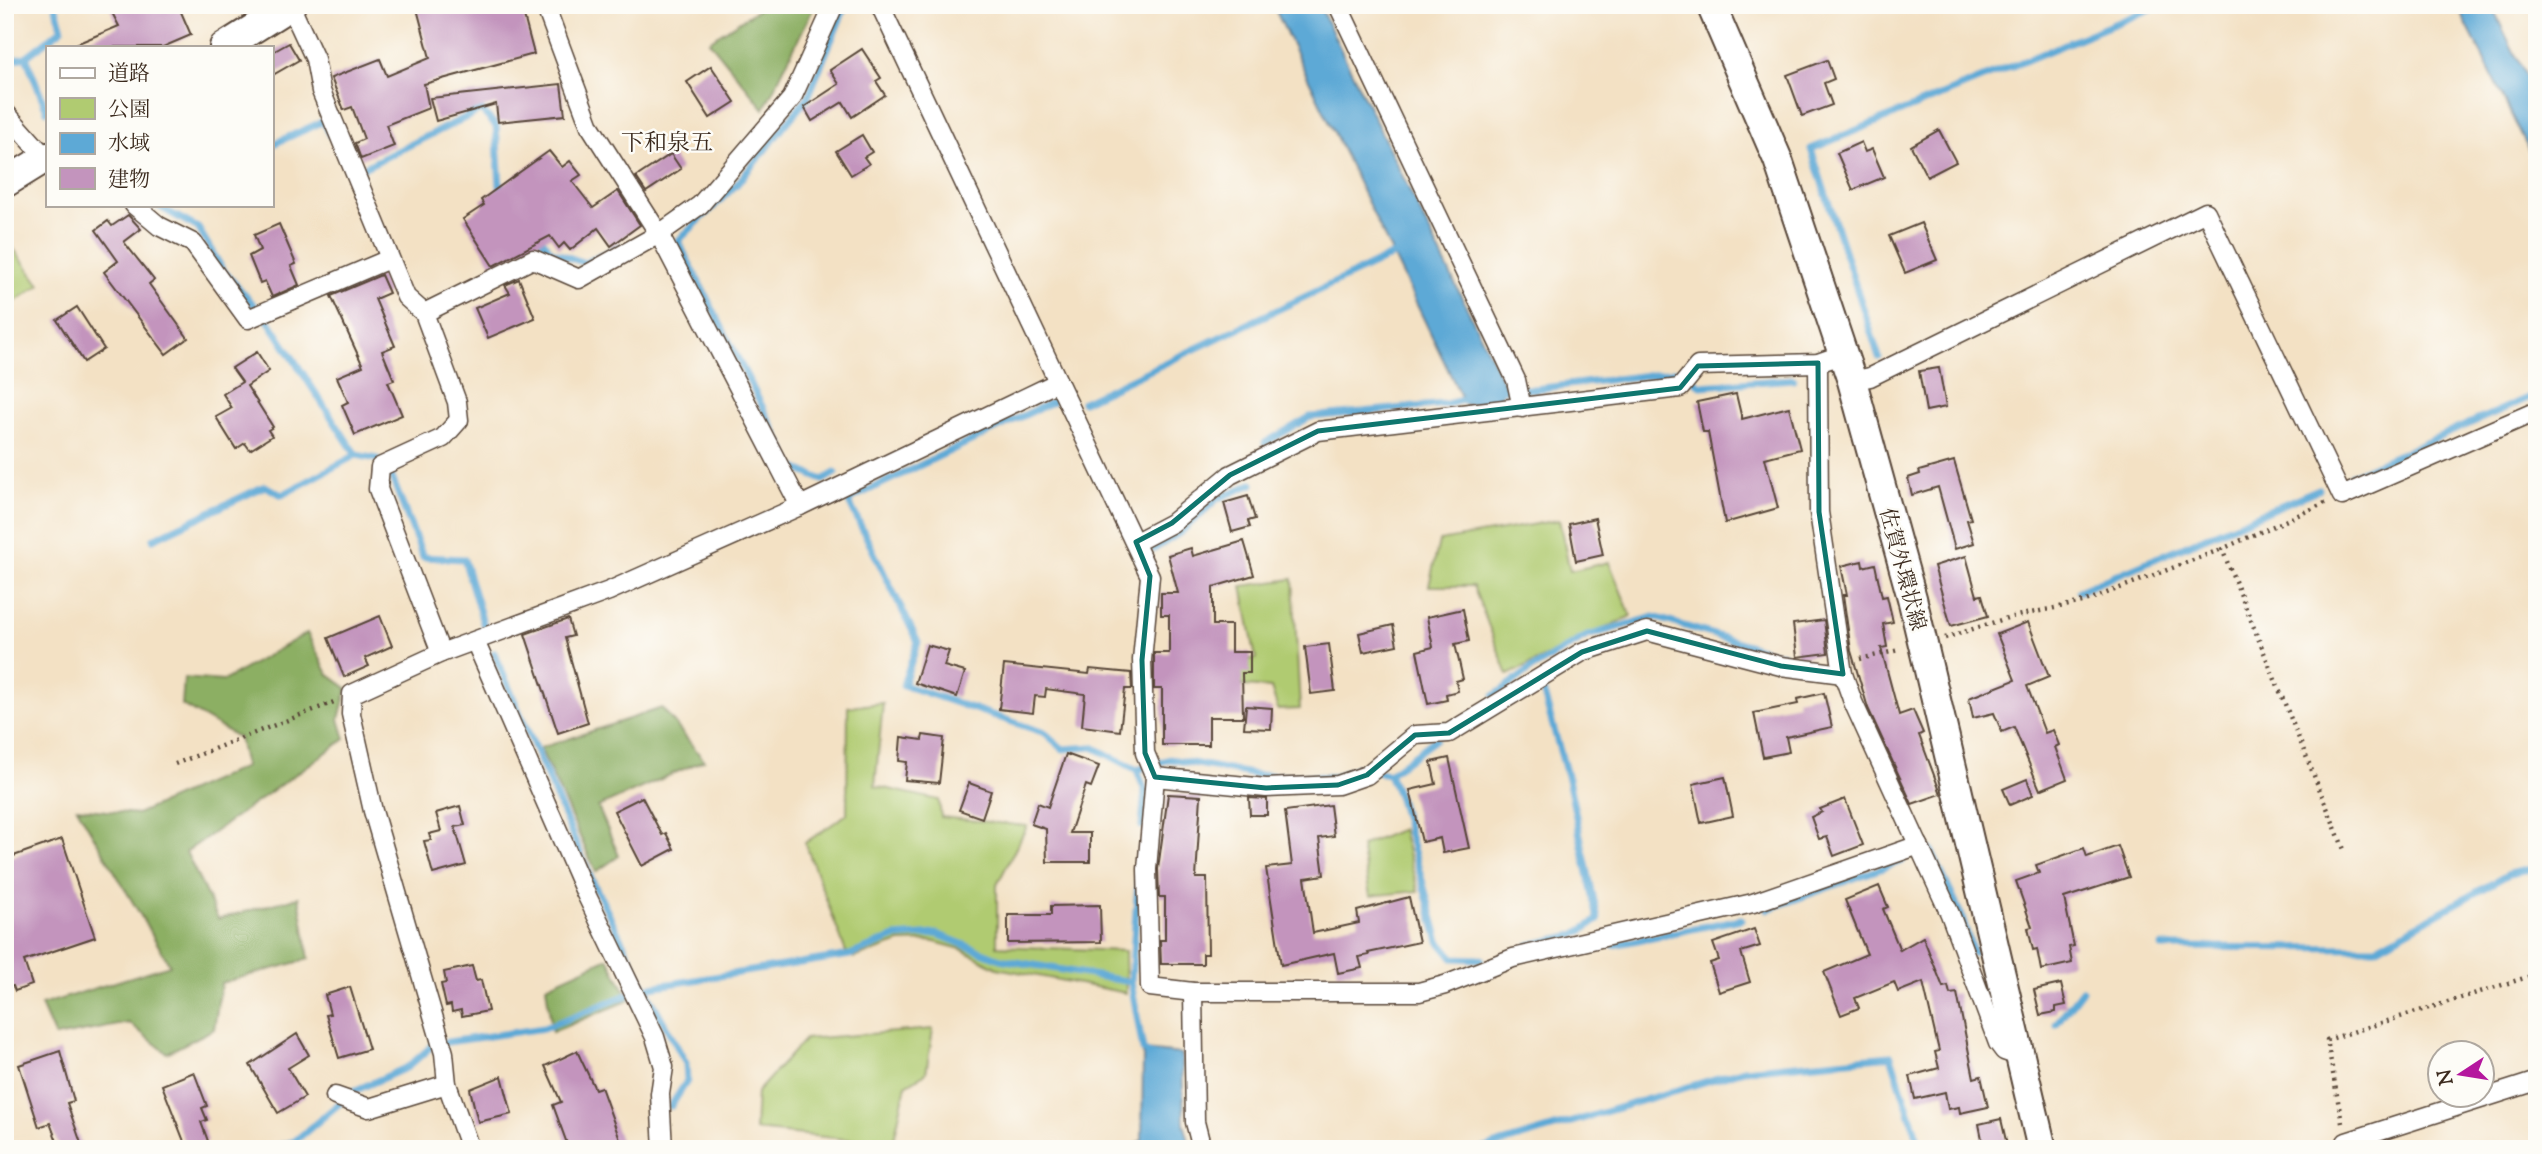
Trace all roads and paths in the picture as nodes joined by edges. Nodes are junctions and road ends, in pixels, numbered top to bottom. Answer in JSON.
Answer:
{"nodes":[{"id":1,"x":291,"y":5,"type":"edge"},
{"id":2,"x":545,"y":5,"type":"edge"},
{"id":3,"x":834,"y":5,"type":"edge"},
{"id":4,"x":880,"y":5,"type":"edge"},
{"id":5,"x":1338,"y":5,"type":"edge"},
{"id":6,"x":1711,"y":5,"type":"edge"},
{"id":7,"x":226,"y":46,"type":"edge"},
{"id":8,"x":5,"y":112,"type":"edge"},
{"id":9,"x":46,"y":157,"type":"edge"},
{"id":10,"x":46,"y":159,"type":"edge"},
{"id":11,"x":5,"y":183,"type":"edge"},
{"id":12,"x":135,"y":206,"type":"edge"},
{"id":13,"x":659,"y":234,"type":"junction"},
{"id":14,"x":389,"y":259,"type":"junction"},
{"id":15,"x":424,"y":313,"type":"junction"},
{"id":16,"x":1831,"y":359,"type":"junction"},
{"id":17,"x":1852,"y":381,"type":"junction"},
{"id":18,"x":1058,"y":382,"type":"junction"},
{"id":19,"x":1522,"y":408,"type":"junction"},
{"id":20,"x":2537,"y":411,"type":"edge"},
{"id":21,"x":2342,"y":496,"type":"junction"},
{"id":22,"x":800,"y":506,"type":"junction"},
{"id":23,"x":1136,"y":542,"type":"junction"},
{"id":24,"x":2222,"y":549,"type":"junction"},
{"id":25,"x":474,"y":640,"type":"junction"},
{"id":26,"x":1923,"y":644,"type":"junction"},
{"id":27,"x":441,"y":653,"type":"junction"},
{"id":28,"x":1842,"y":668,"type":"junction"},
{"id":29,"x":330,"y":704,"type":"dead end"},
{"id":30,"x":174,"y":764,"type":"dead end"},
{"id":31,"x":1155,"y":776,"type":"junction"},
{"id":32,"x":1919,"y":845,"type":"junction"},
{"id":33,"x":2345,"y":852,"type":"dead end"},
{"id":34,"x":2537,"y":974,"type":"edge"},
{"id":35,"x":1193,"y":992,"type":"junction"},
{"id":36,"x":2021,"y":1057,"type":"junction"},
{"id":37,"x":2537,"y":1082,"type":"edge"},
{"id":38,"x":447,"y":1084,"type":"junction"},
{"id":39,"x":343,"y":1099,"type":"dead end"},
{"id":40,"x":2346,"y":1145,"type":"edge"},
{"id":41,"x":470,"y":1149,"type":"edge"},
{"id":42,"x":663,"y":1149,"type":"edge"},
{"id":43,"x":1202,"y":1149,"type":"edge"},
{"id":44,"x":2042,"y":1149,"type":"edge"}],
"edges":[{"from":1,"to":7,"type":"main road"},
{"from":1,"to":14,"type":"street"},
{"from":2,"to":13,"type":"street"},
{"from":3,"to":13,"type":"street"},
{"from":4,"to":18,"type":"street"},
{"from":5,"to":19,"type":"street"},
{"from":6,"to":16,"type":"main road","name":"佐賀外環状線"},
{"from":8,"to":9,"type":"street"},
{"from":10,"to":11,"type":"main road"},
{"from":12,"to":14,"type":"street"},
{"from":13,"to":15,"type":"street"},
{"from":13,"to":22,"type":"street"},
{"from":14,"to":15,"type":"street"},
{"from":15,"to":27,"type":"street"},
{"from":16,"to":17,"type":"main road","name":"佐賀外環状線"},
{"from":16,"to":19,"type":"street"},
{"from":16,"to":28,"type":"street"},
{"from":17,"to":21,"type":"street"},
{"from":17,"to":26,"type":"main road","name":"佐賀外環状線"},
{"from":18,"to":22,"type":"street"},
{"from":18,"to":23,"type":"street"},
{"from":19,"to":23,"type":"street"},
{"from":20,"to":21,"type":"street"},
{"from":21,"to":24,"type":"path"},
{"from":22,"to":25,"type":"street"},
{"from":23,"to":31,"type":"street"},
{"from":24,"to":26,"type":"path"},
{"from":24,"to":33,"type":"path"},
{"from":25,"to":27,"type":"street"},
{"from":25,"to":42,"type":"street"},
{"from":26,"to":28,"type":"path"},
{"from":26,"to":36,"type":"main road","name":"佐賀外環状線"},
{"from":27,"to":38,"type":"street"},
{"from":28,"to":31,"type":"street"},
{"from":28,"to":32,"type":"street"},
{"from":29,"to":30,"type":"path"},
{"from":31,"to":35,"type":"street"},
{"from":32,"to":35,"type":"street"},
{"from":32,"to":36,"type":"street"},
{"from":34,"to":40,"type":"path"},
{"from":35,"to":43,"type":"street"},
{"from":36,"to":44,"type":"main road","name":"佐賀外環状線"},
{"from":37,"to":40,"type":"street"},
{"from":38,"to":39,"type":"street"},
{"from":38,"to":41,"type":"street"}]}
